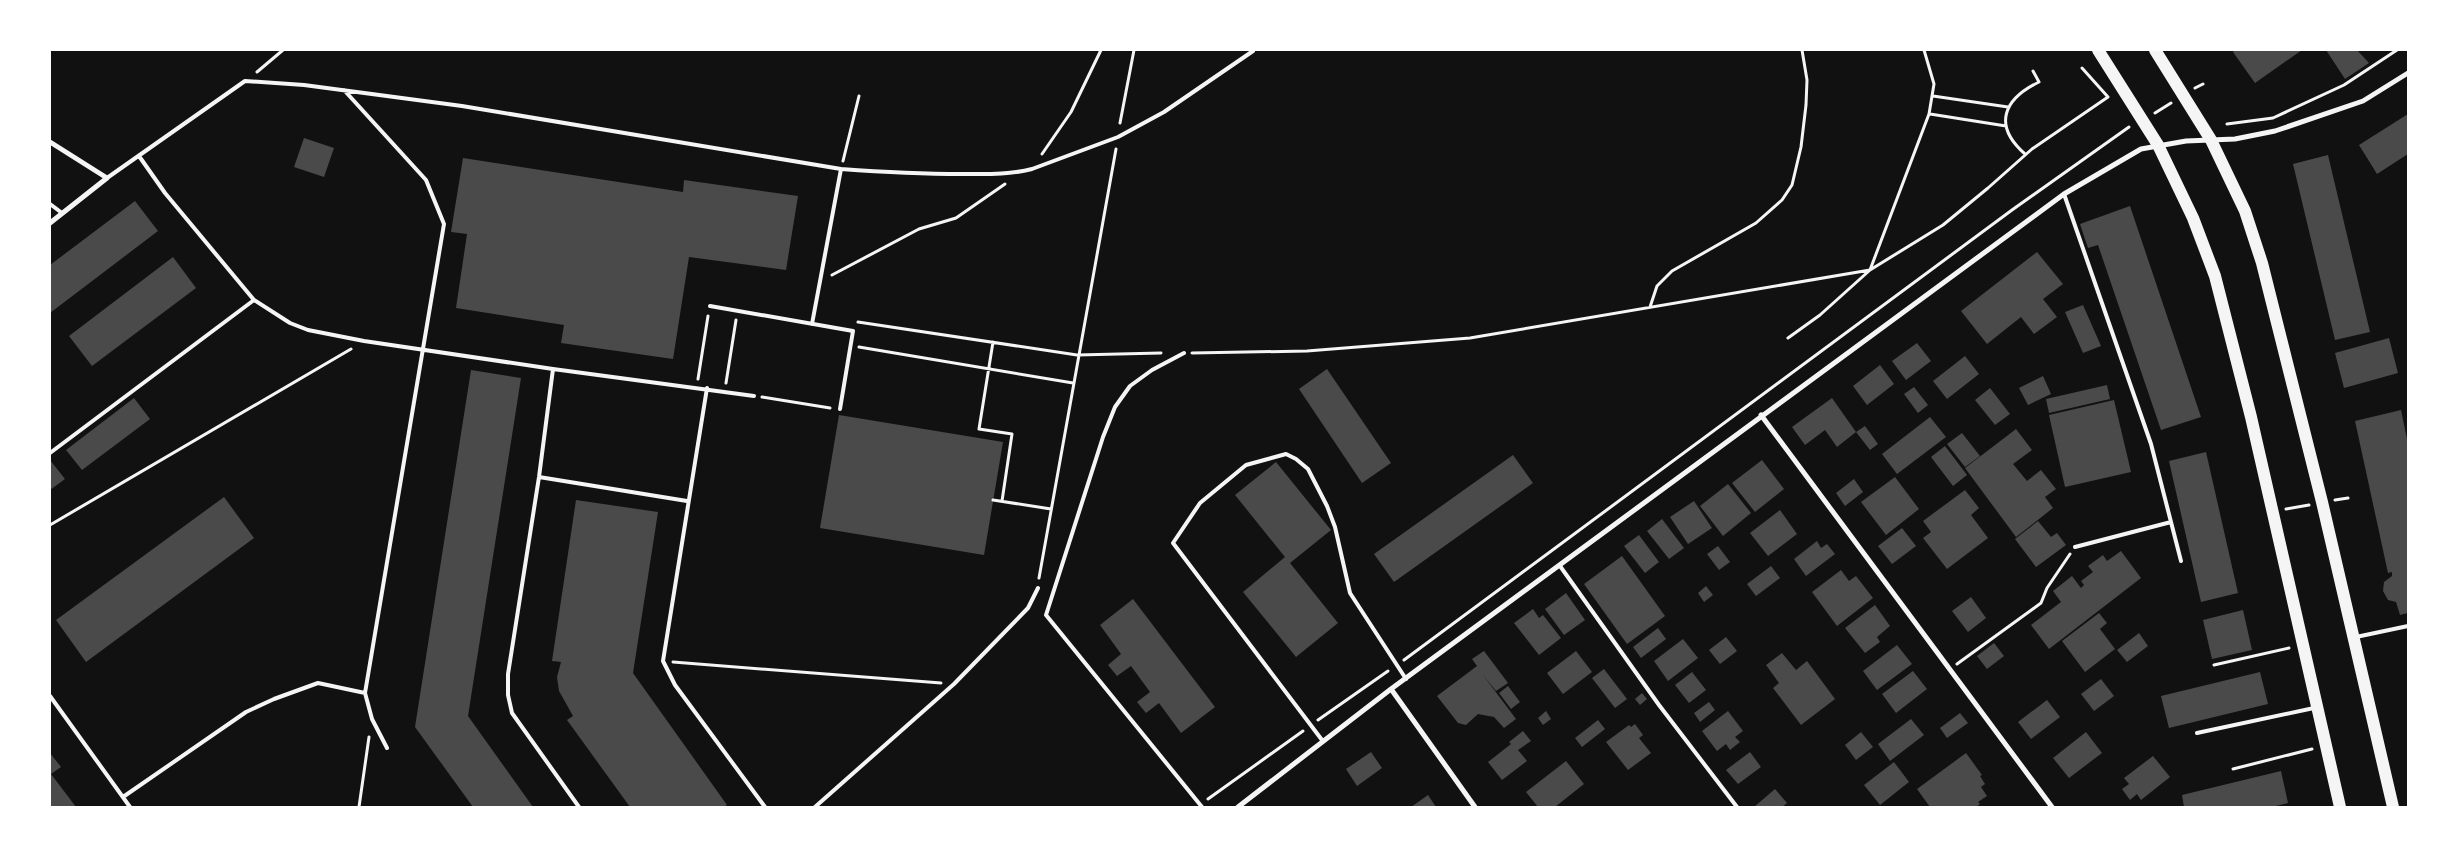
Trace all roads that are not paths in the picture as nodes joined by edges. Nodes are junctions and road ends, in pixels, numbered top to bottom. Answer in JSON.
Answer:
{"nodes":[{"id":1,"x":2098,"y":50,"type":"edge"},
{"id":2,"x":2156,"y":50,"type":"edge"},
{"id":3,"x":1253,"y":51,"type":"edge"},
{"id":4,"x":2408,"y":73,"type":"edge"},
{"id":5,"x":344,"y":90,"type":"junction"},
{"id":6,"x":2211,"y":140,"type":"junction"},
{"id":7,"x":50,"y":142,"type":"edge"},
{"id":8,"x":2158,"y":145,"type":"junction"},
{"id":9,"x":139,"y":156,"type":"junction"},
{"id":10,"x":841,"y":169,"type":"junction"},
{"id":11,"x":107,"y":178,"type":"junction"},
{"id":12,"x":2064,"y":194,"type":"junction"},
{"id":13,"x":50,"y":204,"type":"edge"},
{"id":14,"x":62,"y":213,"type":"junction"},
{"id":15,"x":50,"y":223,"type":"edge"},
{"id":16,"x":254,"y":300,"type":"junction"},
{"id":17,"x":710,"y":306,"type":"road end"},
{"id":18,"x":812,"y":324,"type":"junction"},
{"id":19,"x":421,"y":350,"type":"junction"},
{"id":20,"x":1184,"y":353,"type":"road end"},
{"id":21,"x":553,"y":370,"type":"junction"},
{"id":22,"x":707,"y":388,"type":"junction"},
{"id":23,"x":754,"y":396,"type":"road end"},
{"id":24,"x":840,"y":409,"type":"dead end"},
{"id":25,"x":1761,"y":415,"type":"junction"},
{"id":26,"x":50,"y":453,"type":"edge"},
{"id":27,"x":539,"y":477,"type":"junction"},
{"id":28,"x":687,"y":501,"type":"junction"},
{"id":29,"x":2171,"y":522,"type":"junction"},
{"id":30,"x":2075,"y":547,"type":"road end"},
{"id":31,"x":2181,"y":562,"type":"dead end"},
{"id":32,"x":1560,"y":566,"type":"junction"},
{"id":33,"x":1038,"y":588,"type":"road end"},
{"id":34,"x":2408,"y":626,"type":"edge"},
{"id":35,"x":2354,"y":637,"type":"junction"},
{"id":36,"x":1406,"y":679,"type":"junction"},
{"id":37,"x":1391,"y":689,"type":"junction"},
{"id":38,"x":365,"y":693,"type":"junction"},
{"id":39,"x":50,"y":696,"type":"edge"},
{"id":40,"x":2316,"y":707,"type":"junction"},
{"id":41,"x":2197,"y":733,"type":"dead end"},
{"id":42,"x":1322,"y":740,"type":"junction"},
{"id":43,"x":387,"y":748,"type":"dead end"},
{"id":44,"x":123,"y":797,"type":"junction"},
{"id":45,"x":1201,"y":806,"type":"edge"},
{"id":46,"x":2337,"y":806,"type":"edge"},
{"id":47,"x":130,"y":807,"type":"edge"},
{"id":48,"x":579,"y":807,"type":"edge"},
{"id":49,"x":765,"y":807,"type":"edge"},
{"id":50,"x":815,"y":807,"type":"edge"},
{"id":51,"x":1238,"y":807,"type":"edge"},
{"id":52,"x":1475,"y":807,"type":"edge"},
{"id":53,"x":1737,"y":807,"type":"edge"},
{"id":54,"x":2052,"y":807,"type":"edge"},
{"id":55,"x":2392,"y":807,"type":"edge"}],
"edges":[{"from":1,"to":8,"type":"main road"},
{"from":2,"to":6,"type":"main road"},
{"from":3,"to":10,"type":"lane"},
{"from":4,"to":6,"type":"street"},
{"from":5,"to":9,"type":"lane"},
{"from":5,"to":10,"type":"lane"},
{"from":5,"to":19,"type":"lane"},
{"from":6,"to":8,"type":"street"},
{"from":6,"to":35,"type":"main road"},
{"from":7,"to":11,"type":"street"},
{"from":8,"to":12,"type":"street"},
{"from":8,"to":40,"type":"main road"},
{"from":9,"to":11,"type":"lane"},
{"from":9,"to":16,"type":"lane"},
{"from":10,"to":18,"type":"lane"},
{"from":11,"to":14,"type":"street"},
{"from":12,"to":25,"type":"street"},
{"from":12,"to":29,"type":"lane"},
{"from":13,"to":14,"type":"lane"},
{"from":14,"to":15,"type":"street"},
{"from":16,"to":19,"type":"lane"},
{"from":16,"to":26,"type":"lane"},
{"from":17,"to":18,"type":"lane"},
{"from":18,"to":24,"type":"lane"},
{"from":19,"to":21,"type":"lane"},
{"from":19,"to":38,"type":"lane"},
{"from":20,"to":45,"type":"lane"},
{"from":21,"to":22,"type":"lane"},
{"from":21,"to":27,"type":"lane"},
{"from":22,"to":23,"type":"lane"},
{"from":22,"to":28,"type":"lane"},
{"from":25,"to":32,"type":"street"},
{"from":25,"to":54,"type":"street"},
{"from":27,"to":28,"type":"lane"},
{"from":27,"to":48,"type":"lane"},
{"from":28,"to":49,"type":"lane"},
{"from":29,"to":30,"type":"lane"},
{"from":29,"to":31,"type":"lane"},
{"from":32,"to":36,"type":"street"},
{"from":32,"to":53,"type":"lane"},
{"from":33,"to":50,"type":"lane"},
{"from":34,"to":35,"type":"lane"},
{"from":35,"to":55,"type":"main road"},
{"from":36,"to":37,"type":"street"},
{"from":36,"to":42,"type":"lane"},
{"from":37,"to":42,"type":"street"},
{"from":37,"to":52,"type":"street"},
{"from":38,"to":43,"type":"lane"},
{"from":38,"to":44,"type":"lane"},
{"from":39,"to":44,"type":"lane"},
{"from":40,"to":41,"type":"lane"},
{"from":40,"to":46,"type":"main road"},
{"from":42,"to":51,"type":"street"},
{"from":44,"to":47,"type":"lane"}]}
